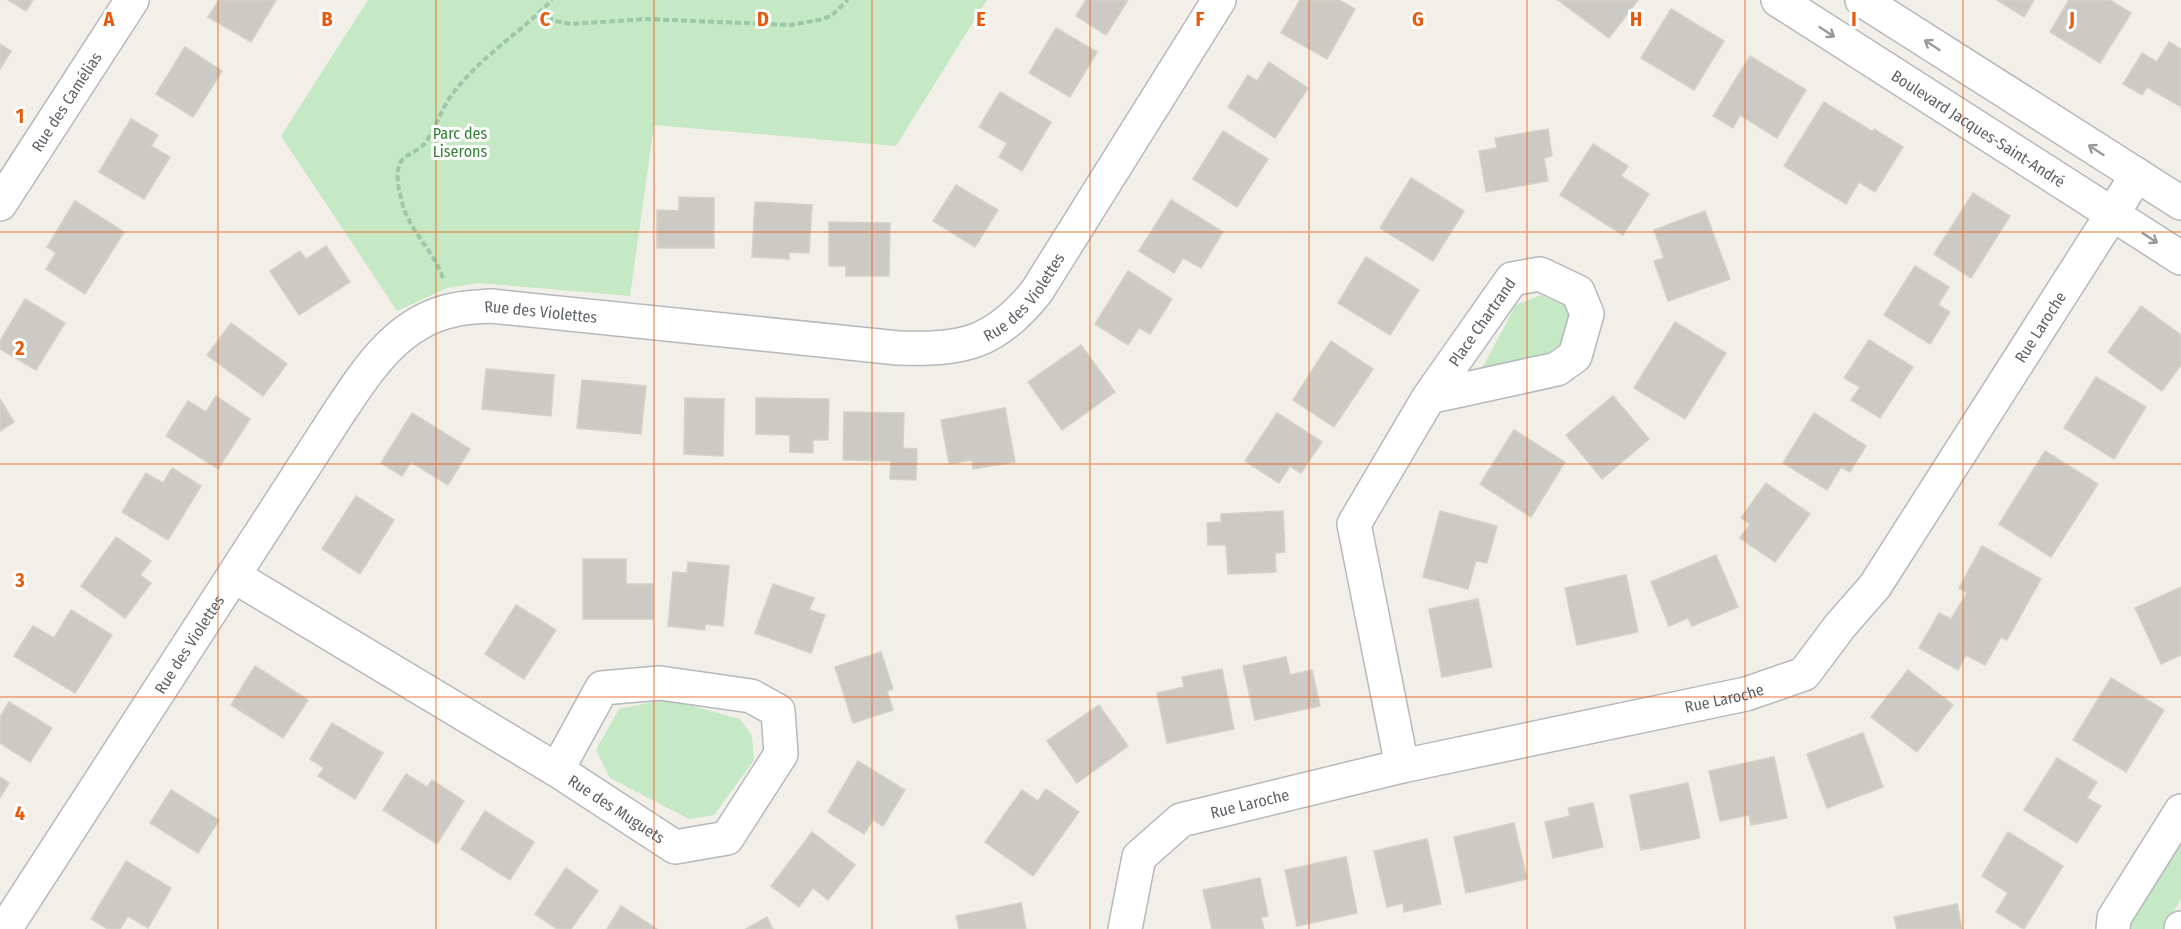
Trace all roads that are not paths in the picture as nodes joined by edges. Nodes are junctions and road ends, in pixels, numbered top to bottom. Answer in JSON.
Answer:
{"nodes":[{"id":1,"x":132,"y":0,"type":"edge"},
{"id":2,"x":1219,"y":0,"type":"edge"},
{"id":3,"x":1778,"y":0,"type":"edge"},
{"id":4,"x":1862,"y":0,"type":"edge"},
{"id":5,"x":2137,"y":175,"type":"junction"},
{"id":6,"x":0,"y":204,"type":"edge"},
{"id":7,"x":2181,"y":204,"type":"edge"},
{"id":8,"x":2112,"y":214,"type":"junction"},
{"id":9,"x":2181,"y":258,"type":"edge"},
{"id":10,"x":1429,"y":397,"type":"junction"},
{"id":11,"x":234,"y":576,"type":"junction"},
{"id":12,"x":1402,"y":766,"type":"junction"},
{"id":13,"x":557,"y":770,"type":"junction"},
{"id":14,"x":2181,"y":811,"type":"edge"},
{"id":15,"x":5,"y":929,"type":"edge"},
{"id":16,"x":1125,"y":929,"type":"edge"},
{"id":17,"x":2113,"y":929,"type":"edge"}],
"edges":[{"from":1,"to":6,"type":"street","name":"Rue des Camélias"},
{"from":2,"to":11,"type":"street","name":"Rue des Violettes"},
{"from":3,"to":8,"type":"street","name":"Boulevard Jacques-Saint-André","one_way":true},
{"from":5,"to":4,"type":"street","one_way":true},
{"from":5,"to":7,"type":"street"},
{"from":5,"to":8,"type":"street","name":"Rue Laroche"},
{"from":8,"to":9,"type":"street","name":"Boulevard Jacques-Saint-André","one_way":true},
{"from":8,"to":12,"type":"street","name":"Rue Laroche"},
{"from":10,"to":10,"type":"street","name":"Place Chartrand"},
{"from":10,"to":12,"type":"street","name":"Place Chartrand"},
{"from":11,"to":13,"type":"street","name":"Rue des Muguets"},
{"from":11,"to":15,"type":"street","name":"Rue des Violettes"},
{"from":12,"to":16,"type":"street","name":"Rue Laroche"},
{"from":13,"to":13,"type":"street","name":"Rue des Muguets"},
{"from":14,"to":17,"type":"street"}]}
